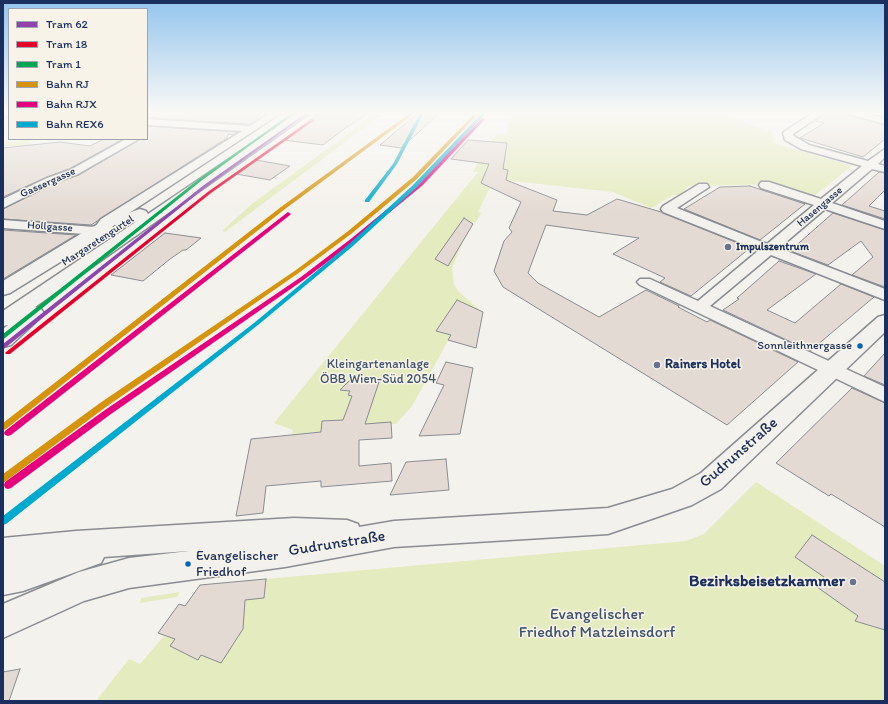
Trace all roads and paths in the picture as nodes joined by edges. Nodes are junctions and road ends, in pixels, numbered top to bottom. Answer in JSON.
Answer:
{"nodes":[{"id":1,"x":122,"y":146,"type":"edge"},
{"id":2,"x":226,"y":146,"type":"edge"},
{"id":3,"x":243,"y":146,"type":"edge"},
{"id":4,"x":257,"y":146,"type":"edge"},
{"id":5,"x":803,"y":146,"type":"edge"},
{"id":6,"x":885,"y":152,"type":"edge"},
{"id":7,"x":870,"y":165,"type":"junction"},
{"id":8,"x":885,"y":169,"type":"edge"},
{"id":9,"x":765,"y":185,"type":"dead end"},
{"id":10,"x":703,"y":187,"type":"dead end"},
{"id":11,"x":187,"y":194,"type":"junction"},
{"id":12,"x":3,"y":204,"type":"edge"},
{"id":13,"x":824,"y":204,"type":"junction"},
{"id":14,"x":140,"y":214,"type":"junction"},
{"id":15,"x":3,"y":224,"type":"edge"},
{"id":16,"x":885,"y":225,"type":"edge"},
{"id":17,"x":98,"y":231,"type":"junction"},
{"id":18,"x":770,"y":249,"type":"junction"},
{"id":19,"x":645,"y":282,"type":"dead end"},
{"id":20,"x":3,"y":289,"type":"edge"},
{"id":21,"x":885,"y":295,"type":"edge"},
{"id":22,"x":3,"y":302,"type":"edge"},
{"id":23,"x":700,"y":307,"type":"junction"},
{"id":24,"x":3,"y":320,"type":"edge"},
{"id":25,"x":885,"y":321,"type":"edge"},
{"id":26,"x":3,"y":340,"type":"edge"},
{"id":27,"x":832,"y":370,"type":"junction"},
{"id":28,"x":885,"y":395,"type":"edge"},
{"id":29,"x":394,"y":534,"type":"junction"},
{"id":30,"x":128,"y":542,"type":"junction"},
{"id":31,"x":3,"y":552,"type":"edge"},
{"id":32,"x":3,"y":580,"type":"edge"},
{"id":33,"x":3,"y":621,"type":"edge"}],
"edges":[{"from":1,"to":12,"type":"street","name":"Gassergasse"},
{"from":2,"to":17,"type":"street","name":"Margaretengürtel"},
{"from":3,"to":14,"type":"main road","name":"Margaretengürtel"},
{"from":4,"to":11,"type":"main road","name":"Margaretengürtel"},
{"from":5,"to":7,"type":"street"},
{"from":6,"to":7,"type":"street","name":"Hasengasse"},
{"from":7,"to":8,"type":"street"},
{"from":7,"to":13,"type":"street","name":"Hasengasse"},
{"from":9,"to":13,"type":"street"},
{"from":10,"to":18,"type":"street"},
{"from":11,"to":24,"type":"main road","name":"Margaretengürtel"},
{"from":11,"to":26,"type":"main road"},
{"from":13,"to":16,"type":"street"},
{"from":13,"to":18,"type":"street","name":"Hasengasse"},
{"from":14,"to":17,"type":"main road"},
{"from":14,"to":22,"type":"main road","name":"Margaretengürtel"},
{"from":15,"to":17,"type":"street","name":"Hollgasse"},
{"from":17,"to":20,"type":"main road"},
{"from":18,"to":21,"type":"street"},
{"from":18,"to":23,"type":"street","name":"Hasengasse"},
{"from":19,"to":23,"type":"street"},
{"from":23,"to":27,"type":"street"},
{"from":25,"to":27,"type":"main road","name":"Gudrunstraße"},
{"from":27,"to":28,"type":"street"},
{"from":27,"to":29,"type":"main road","name":"Gudrunstraße"},
{"from":29,"to":30,"type":"main road","name":"Gudrunstraße"},
{"from":29,"to":33,"type":"main road","name":"Gudrunstraße"},
{"from":30,"to":31,"type":"main road","name":"Gudrunstraße"},
{"from":30,"to":32,"type":"main road"}]}
